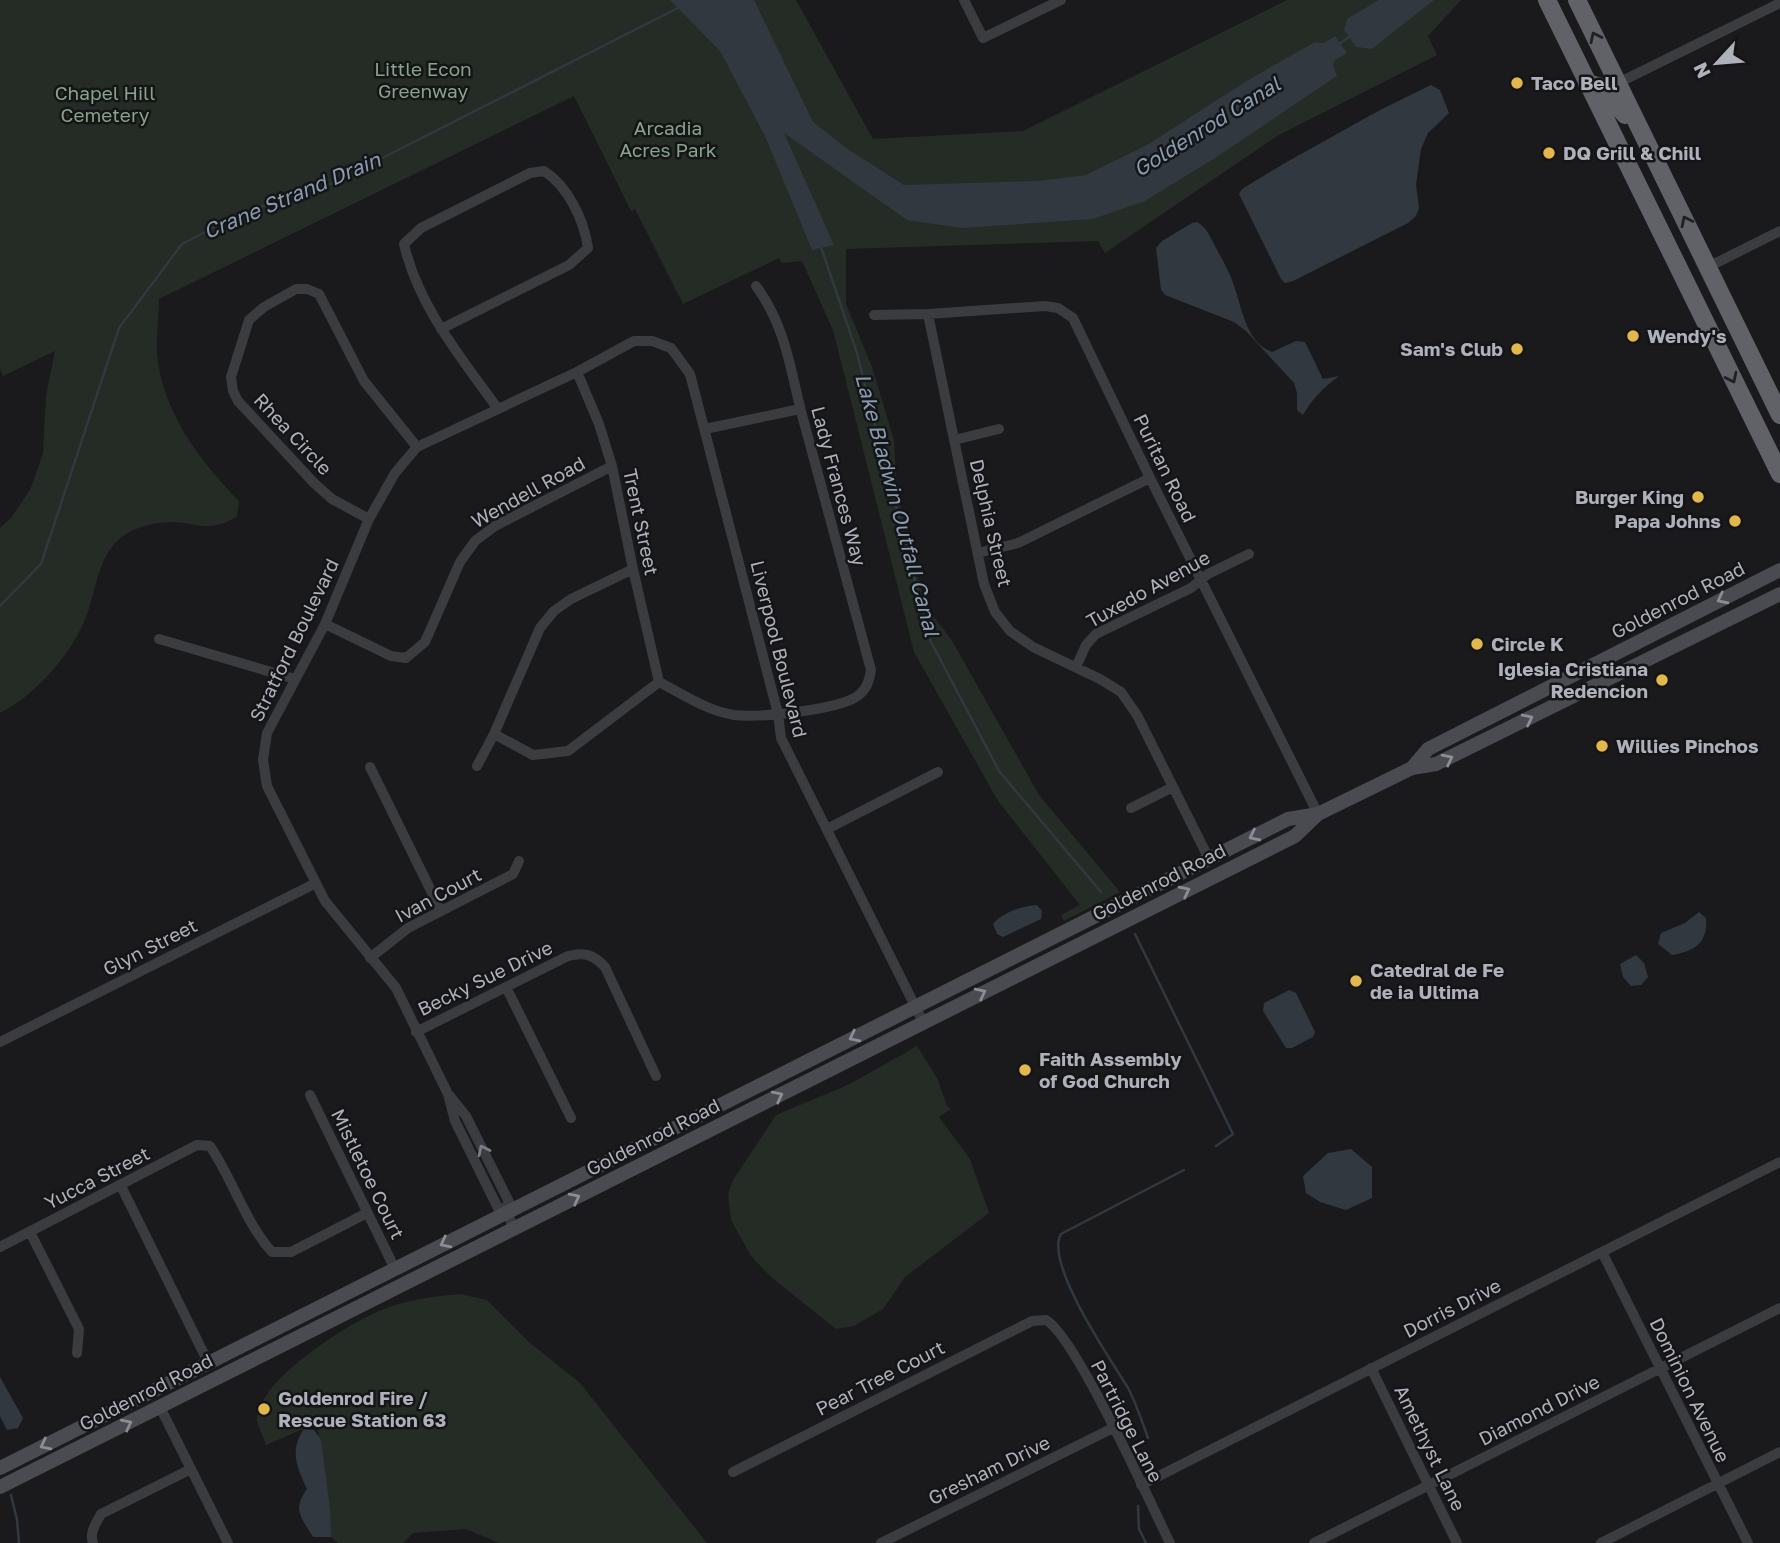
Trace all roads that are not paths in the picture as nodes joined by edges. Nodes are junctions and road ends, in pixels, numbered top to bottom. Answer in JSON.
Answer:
{"nodes":[{"id":1,"x":964,"y":0,"type":"edge"},
{"id":2,"x":1061,"y":0,"type":"edge"},
{"id":3,"x":1547,"y":0,"type":"edge"},
{"id":4,"x":1577,"y":0,"type":"edge"},
{"id":5,"x":1777,"y":6,"type":"edge"},
{"id":6,"x":1587,"y":83,"type":"junction"},
{"id":7,"x":1618,"y":83,"type":"junction"},
{"id":8,"x":1647,"y":142,"type":"junction"},
{"id":9,"x":1647,"y":203,"type":"junction"},
{"id":10,"x":1780,"y":232,"type":"edge"},
{"id":11,"x":1708,"y":267,"type":"junction"},
{"id":12,"x":1681,"y":273,"type":"junction"},
{"id":13,"x":756,"y":286,"type":"dead end"},
{"id":14,"x":928,"y":314,"type":"junction"},
{"id":15,"x":874,"y":315,"type":"dead end"},
{"id":16,"x":441,"y":329,"type":"junction"},
{"id":17,"x":1746,"y":344,"type":"junction"},
{"id":18,"x":671,"y":348,"type":"joint"},
{"id":19,"x":578,"y":372,"type":"junction"},
{"id":20,"x":1774,"y":390,"type":"edge"},
{"id":21,"x":498,"y":409,"type":"junction"},
{"id":22,"x":800,"y":409,"type":"junction"},
{"id":23,"x":1780,"y":415,"type":"edge"},
{"id":24,"x":705,"y":429,"type":"junction"},
{"id":25,"x":999,"y":429,"type":"dead end"},
{"id":26,"x":954,"y":440,"type":"junction"},
{"id":27,"x":417,"y":447,"type":"junction"},
{"id":28,"x":612,"y":466,"type":"junction"},
{"id":29,"x":1780,"y":474,"type":"edge"},
{"id":30,"x":1150,"y":478,"type":"junction"},
{"id":31,"x":369,"y":519,"type":"junction"},
{"id":32,"x":978,"y":554,"type":"junction"},
{"id":33,"x":1250,"y":554,"type":"dead end"},
{"id":34,"x":633,"y":569,"type":"junction"},
{"id":35,"x":1780,"y":570,"type":"edge"},
{"id":36,"x":1200,"y":580,"type":"junction"},
{"id":37,"x":1780,"y":594,"type":"edge"},
{"id":38,"x":325,"y":624,"type":"junction"},
{"id":39,"x":159,"y":639,"type":"dead end"},
{"id":40,"x":1076,"y":667,"type":"junction"},
{"id":41,"x":1566,"y":678,"type":"junction"},
{"id":42,"x":295,"y":679,"type":"junction"},
{"id":43,"x":659,"y":682,"type":"junction"},
{"id":44,"x":1575,"y":695,"type":"junction"},
{"id":45,"x":778,"y":714,"type":"junction"},
{"id":46,"x":494,"y":734,"type":"junction"},
{"id":47,"x":477,"y":766,"type":"dead end"},
{"id":48,"x":370,"y":767,"type":"dead end"},
{"id":49,"x":1412,"y":768,"type":"junction"},
{"id":50,"x":938,"y":772,"type":"dead end"},
{"id":51,"x":1173,"y":787,"type":"junction"},
{"id":52,"x":1131,"y":808,"type":"dead end"},
{"id":53,"x":1318,"y":814,"type":"junction"},
{"id":54,"x":827,"y":829,"type":"junction"},
{"id":55,"x":1209,"y":859,"type":"junction"},
{"id":56,"x":519,"y":861,"type":"dead end"},
{"id":57,"x":316,"y":883,"type":"junction"},
{"id":58,"x":441,"y":911,"type":"junction"},
{"id":59,"x":1098,"y":915,"type":"junction"},
{"id":60,"x":1068,"y":950,"type":"junction"},
{"id":61,"x":370,"y":958,"type":"junction"},
{"id":62,"x":506,"y":987,"type":"junction"},
{"id":63,"x":915,"y":1006,"type":"junction"},
{"id":64,"x":923,"y":1023,"type":"junction"},
{"id":65,"x":416,"y":1032,"type":"junction"},
{"id":66,"x":0,"y":1042,"type":"edge"},
{"id":67,"x":656,"y":1076,"type":"dead end"},
{"id":68,"x":310,"y":1095,"type":"dead end"},
{"id":69,"x":571,"y":1118,"type":"dead end"},
{"id":70,"x":1780,"y":1162,"type":"edge"},
{"id":71,"x":121,"y":1186,"type":"junction"},
{"id":72,"x":505,"y":1211,"type":"junction"},
{"id":73,"x":367,"y":1213,"type":"junction"},
{"id":74,"x":514,"y":1228,"type":"junction"},
{"id":75,"x":30,"y":1232,"type":"junction"},
{"id":76,"x":0,"y":1247,"type":"edge"},
{"id":77,"x":1602,"y":1252,"type":"junction"},
{"id":78,"x":395,"y":1269,"type":"junction"},
{"id":79,"x":1780,"y":1308,"type":"edge"},
{"id":80,"x":1046,"y":1320,"type":"joint"},
{"id":81,"x":316,"y":1329,"type":"junction"},
{"id":82,"x":243,"y":1345,"type":"junction"},
{"id":83,"x":77,"y":1353,"type":"dead end"},
{"id":84,"x":208,"y":1362,"type":"junction"},
{"id":85,"x":1371,"y":1368,"type":"junction"},
{"id":86,"x":1661,"y":1369,"type":"junction"},
{"id":87,"x":160,"y":1407,"type":"junction"},
{"id":88,"x":1113,"y":1428,"type":"junction"},
{"id":89,"x":1780,"y":1452,"type":"edge"},
{"id":90,"x":0,"y":1468,"type":"edge"},
{"id":91,"x":191,"y":1469,"type":"junction"},
{"id":92,"x":733,"y":1472,"type":"dead end"},
{"id":93,"x":1717,"y":1484,"type":"junction"},
{"id":94,"x":1141,"y":1485,"type":"junction"},
{"id":95,"x":1429,"y":1485,"type":"junction"},
{"id":96,"x":0,"y":1487,"type":"edge"},
{"id":97,"x":93,"y":1543,"type":"edge"},
{"id":98,"x":228,"y":1543,"type":"edge"},
{"id":99,"x":881,"y":1543,"type":"edge"},
{"id":100,"x":1170,"y":1543,"type":"edge"},
{"id":101,"x":1314,"y":1543,"type":"edge"},
{"id":102,"x":1457,"y":1543,"type":"edge"},
{"id":103,"x":1601,"y":1543,"type":"edge"},
{"id":104,"x":1748,"y":1543,"type":"edge"}],
"edges":[{"from":1,"to":2,"type":"street"},
{"from":3,"to":6,"type":"highway"},
{"from":7,"to":4,"type":"highway","one_way":true},
{"from":5,"to":7,"type":"street"},
{"from":6,"to":8,"type":"highway"},
{"from":6,"to":9,"type":"highway"},
{"from":7,"to":8,"type":"highway"},
{"from":11,"to":8,"type":"highway","one_way":true},
{"from":9,"to":11,"type":"highway"},
{"from":9,"to":12,"type":"highway"},
{"from":10,"to":11,"type":"street"},
{"from":11,"to":17,"type":"highway"},
{"from":12,"to":17,"type":"highway"},
{"from":12,"to":29,"type":"highway","one_way":true},
{"from":13,"to":22,"type":"street","name":"Lady Frances Way"},
{"from":14,"to":15,"type":"street","name":"Puritan Road"},
{"from":14,"to":26,"type":"street","name":"Delphia Street"},
{"from":14,"to":30,"type":"street","name":"Puritan Road"},
{"from":16,"to":16,"type":"street"},
{"from":16,"to":21,"type":"street"},
{"from":17,"to":20,"type":"highway"},
{"from":18,"to":19,"type":"street","name":"Stratford Boulevard"},
{"from":18,"to":24,"type":"street","name":"Liverpool Boulevard"},
{"from":19,"to":21,"type":"street","name":"Stratford Boulevard"},
{"from":19,"to":28,"type":"street","name":"Trent Street"},
{"from":20,"to":23,"type":"highway"},
{"from":21,"to":27,"type":"street","name":"Stratford Boulevard"},
{"from":22,"to":24,"type":"street"},
{"from":22,"to":45,"type":"street","name":"Lady Frances Way"},
{"from":24,"to":45,"type":"street","name":"Liverpool Boulevard"},
{"from":25,"to":26,"type":"street"},
{"from":26,"to":32,"type":"street","name":"Delphia Street"},
{"from":27,"to":31,"type":"street","name":"Stratford Boulevard"},
{"from":27,"to":31,"type":"street","name":"Rhea Circle"},
{"from":28,"to":34,"type":"street","name":"Trent Street"},
{"from":28,"to":38,"type":"street","name":"Wendell Road"},
{"from":30,"to":32,"type":"street"},
{"from":30,"to":36,"type":"street","name":"Puritan Road"},
{"from":31,"to":38,"type":"street","name":"Stratford Boulevard"},
{"from":32,"to":40,"type":"street","name":"Delphia Street"},
{"from":33,"to":36,"type":"street","name":"Tuxedo Avenue"},
{"from":34,"to":43,"type":"street","name":"Trent Street"},
{"from":34,"to":46,"type":"street"},
{"from":35,"to":41,"type":"main road","name":"Goldenrod Road","one_way":true},
{"from":36,"to":40,"type":"street","name":"Tuxedo Avenue"},
{"from":36,"to":53,"type":"street","name":"Puritan Road"},
{"from":37,"to":44,"type":"main road","name":"Goldenrod Road"},
{"from":38,"to":42,"type":"street","name":"Stratford Boulevard"},
{"from":39,"to":42,"type":"street"},
{"from":40,"to":51,"type":"street","name":"Delphia Street"},
{"from":41,"to":44,"type":"street"},
{"from":41,"to":49,"type":"main road","name":"Goldenrod Road"},
{"from":42,"to":57,"type":"street","name":"Stratford Boulevard"},
{"from":43,"to":45,"type":"street"},
{"from":43,"to":46,"type":"street"},
{"from":49,"to":44,"type":"main road","name":"Goldenrod Road","one_way":true},
{"from":45,"to":54,"type":"street","name":"Liverpool Boulevard"},
{"from":46,"to":47,"type":"street"},
{"from":48,"to":58,"type":"street"},
{"from":49,"to":53,"type":"main road","name":"Goldenrod Road"},
{"from":50,"to":54,"type":"street"},
{"from":51,"to":52,"type":"street"},
{"from":51,"to":55,"type":"street","name":"Delphia Street"},
{"from":53,"to":55,"type":"main road","name":"Goldenrod Road","one_way":true},
{"from":60,"to":53,"type":"main road","name":"Goldenrod Road","one_way":true},
{"from":54,"to":63,"type":"street","name":"Liverpool Boulevard"},
{"from":55,"to":59,"type":"main road","name":"Goldenrod Road"},
{"from":56,"to":58,"type":"street","name":"Ivan Court"},
{"from":57,"to":61,"type":"street","name":"Stratford Boulevard"},
{"from":57,"to":66,"type":"street","name":"Glyn Street"},
{"from":58,"to":61,"type":"street","name":"Ivan Court"},
{"from":59,"to":60,"type":"main road"},
{"from":59,"to":63,"type":"main road","name":"Goldenrod Road"},
{"from":64,"to":60,"type":"main road","name":"Goldenrod Road","one_way":true},
{"from":61,"to":65,"type":"street","name":"Stratford Boulevard"},
{"from":62,"to":65,"type":"street","name":"Becky Sue Drive"},
{"from":62,"to":67,"type":"street","name":"Becky Sue Drive"},
{"from":62,"to":69,"type":"street"},
{"from":63,"to":64,"type":"street","name":"Liverpool Boulevard"},
{"from":63,"to":72,"type":"main road","name":"Goldenrod Road","one_way":true},
{"from":74,"to":64,"type":"main road","name":"Goldenrod Road","one_way":true},
{"from":65,"to":72,"type":"street","name":"Stratford Boulevard"},
{"from":68,"to":73,"type":"street","name":"Mistletoe Court"},
{"from":70,"to":77,"type":"street","name":"Dorris Drive"},
{"from":71,"to":73,"type":"street","name":"Yucca Street"},
{"from":71,"to":75,"type":"street","name":"Yucca Street"},
{"from":71,"to":84,"type":"street"},
{"from":72,"to":74,"type":"street","name":"Stratford Boulevard"},
{"from":72,"to":78,"type":"main road","name":"Goldenrod Road","one_way":true},
{"from":73,"to":78,"type":"street","name":"Mistletoe Court"},
{"from":74,"to":81,"type":"main road","name":"Goldenrod Road"},
{"from":75,"to":76,"type":"street","name":"Yucca Street"},
{"from":75,"to":83,"type":"street"},
{"from":77,"to":85,"type":"street","name":"Dorris Drive"},
{"from":77,"to":86,"type":"street","name":"Dominion Avenue"},
{"from":78,"to":81,"type":"main road"},
{"from":78,"to":82,"type":"main road","name":"Goldenrod Road"},
{"from":79,"to":86,"type":"street","name":"Diamond Drive"},
{"from":80,"to":88,"type":"street","name":"Partridge Lane"},
{"from":80,"to":92,"type":"street","name":"Pear Tree Court"},
{"from":81,"to":87,"type":"main road","name":"Goldenrod Road"},
{"from":82,"to":84,"type":"main road","name":"Goldenrod Road"},
{"from":82,"to":87,"type":"main road"},
{"from":84,"to":90,"type":"main road","name":"Goldenrod Road","one_way":true},
{"from":85,"to":94,"type":"street","name":"Dorris Drive"},
{"from":85,"to":95,"type":"street","name":"Amethyst Lane"},
{"from":86,"to":93,"type":"street","name":"Dominion Avenue"},
{"from":86,"to":95,"type":"street","name":"Diamond Drive"},
{"from":87,"to":91,"type":"street"},
{"from":96,"to":87,"type":"main road","name":"Goldenrod Road","one_way":true},
{"from":88,"to":94,"type":"street","name":"Partridge Lane"},
{"from":88,"to":99,"type":"street","name":"Gresham Drive"},
{"from":89,"to":93,"type":"street"},
{"from":91,"to":97,"type":"street"},
{"from":91,"to":98,"type":"street"},
{"from":93,"to":103,"type":"street"},
{"from":93,"to":104,"type":"street","name":"Dominion Avenue"},
{"from":94,"to":100,"type":"street","name":"Partridge Lane"},
{"from":95,"to":101,"type":"street","name":"Diamond Drive"},
{"from":95,"to":102,"type":"street","name":"Amethyst Lane"}]}
